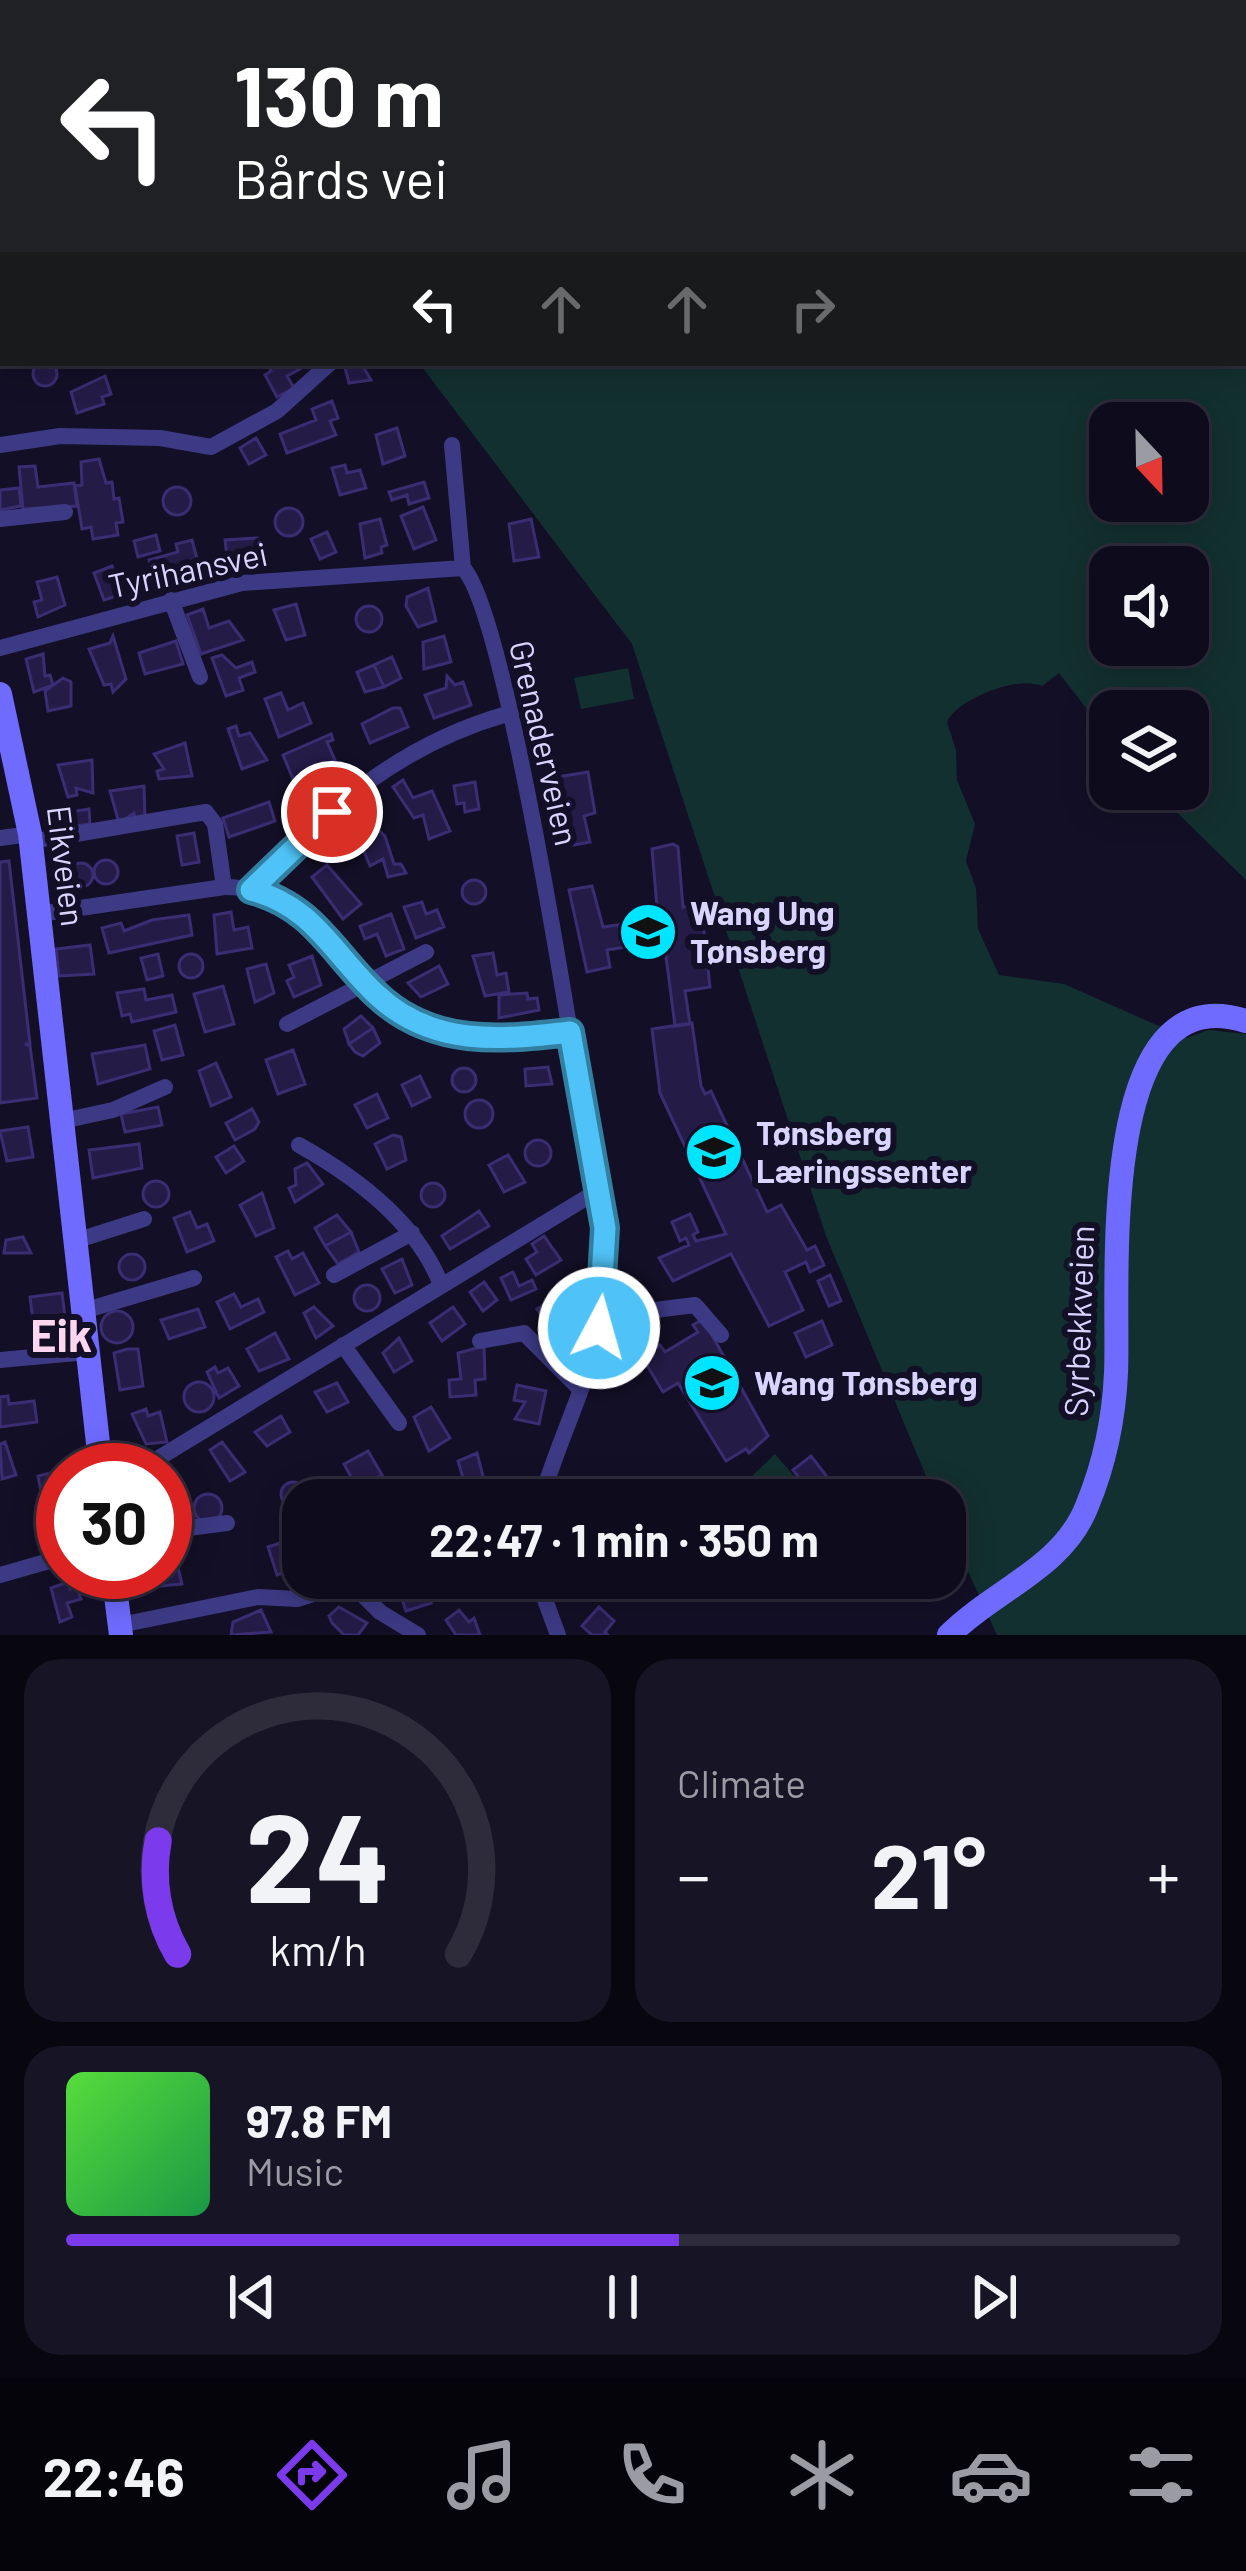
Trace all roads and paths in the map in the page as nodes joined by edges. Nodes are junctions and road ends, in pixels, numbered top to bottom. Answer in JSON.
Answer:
{"nodes":[{"id":1,"x":327,"y":366,"type":"edge"},
{"id":2,"x":0,"y":445,"type":"edge"},
{"id":3,"x":452,"y":445,"type":"dead end"},
{"id":4,"x":64,"y":512,"type":"dead end"},
{"id":5,"x":0,"y":519,"type":"edge"},
{"id":6,"x":463,"y":568,"type":"junction"},
{"id":7,"x":171,"y":600,"type":"junction"},
{"id":8,"x":0,"y":648,"type":"edge"},
{"id":9,"x":200,"y":677,"type":"dead end"},
{"id":10,"x":0,"y":694,"type":"edge"},
{"id":11,"x":507,"y":714,"type":"junction"},
{"id":12,"x":38,"y":837,"type":"junction"},
{"id":13,"x":0,"y":838,"type":"edge"},
{"id":14,"x":224,"y":887,"type":"junction"},
{"id":15,"x":251,"y":890,"type":"junction"},
{"id":16,"x":40,"y":914,"type":"junction"},
{"id":17,"x":425,"y":952,"type":"dead end"},
{"id":18,"x":368,"y":986,"type":"junction"},
{"id":19,"x":1246,"y":1021,"type":"edge"},
{"id":20,"x":287,"y":1024,"type":"dead end"},
{"id":21,"x":570,"y":1032,"type":"junction"},
{"id":22,"x":165,"y":1087,"type":"dead end"},
{"id":23,"x":62,"y":1121,"type":"junction"},
{"id":24,"x":298,"y":1145,"type":"dead end"},
{"id":25,"x":599,"y":1190,"type":"junction"},
{"id":26,"x":144,"y":1219,"type":"dead end"},
{"id":27,"x":412,"y":1233,"type":"junction"},
{"id":28,"x":75,"y":1240,"type":"junction"},
{"id":29,"x":334,"y":1275,"type":"dead end"},
{"id":30,"x":194,"y":1278,"type":"dead end"},
{"id":31,"x":441,"y":1285,"type":"junction"},
{"id":32,"x":602,"y":1310,"type":"junction"},
{"id":33,"x":83,"y":1311,"type":"junction"},
{"id":34,"x":721,"y":1334,"type":"dead end"},
{"id":35,"x":480,"y":1341,"type":"dead end"},
{"id":36,"x":343,"y":1345,"type":"junction"},
{"id":37,"x":87,"y":1352,"type":"junction"},
{"id":38,"x":0,"y":1360,"type":"edge"},
{"id":39,"x":579,"y":1388,"type":"junction"},
{"id":40,"x":399,"y":1423,"type":"dead end"},
{"id":41,"x":98,"y":1443,"type":"edge"},
{"id":42,"x":183,"y":1443,"type":"edge"},
{"id":43,"x":548,"y":1479,"type":"edge"},
{"id":44,"x":226,"y":1523,"type":"dead end"},
{"id":45,"x":192,"y":1527,"type":"edge"},
{"id":46,"x":36,"y":1565,"type":"edge"},
{"id":47,"x":0,"y":1575,"type":"edge"},
{"id":48,"x":117,"y":1599,"type":"edge"},
{"id":49,"x":545,"y":1599,"type":"edge"},
{"id":50,"x":121,"y":1632,"type":"edge"},
{"id":51,"x":418,"y":1635,"type":"edge"},
{"id":52,"x":558,"y":1635,"type":"edge"},
{"id":53,"x":950,"y":1635,"type":"edge"}],
"edges":[{"from":1,"to":2,"type":"street"},
{"from":3,"to":6,"type":"street","name":"Grenaderveien"},
{"from":4,"to":5,"type":"street"},
{"from":6,"to":7,"type":"street","name":"Tyrihansvei"},
{"from":6,"to":11,"type":"street","name":"Grenaderveien"},
{"from":7,"to":8,"type":"street","name":"Tyrihansvei"},
{"from":7,"to":9,"type":"street"},
{"from":10,"to":12,"type":"main road","name":"Eikveien"},
{"from":11,"to":15,"type":"street"},
{"from":11,"to":21,"type":"street","name":"Grenaderveien"},
{"from":12,"to":13,"type":"street"},
{"from":12,"to":14,"type":"street"},
{"from":12,"to":16,"type":"main road","name":"Eikveien"},
{"from":14,"to":15,"type":"street"},
{"from":14,"to":16,"type":"street"},
{"from":15,"to":18,"type":"street"},
{"from":16,"to":23,"type":"main road","name":"Eikveien"},
{"from":17,"to":18,"type":"street"},
{"from":18,"to":20,"type":"street"},
{"from":18,"to":21,"type":"street"},
{"from":19,"to":53,"type":"main road","name":"Syrbekkveien"},
{"from":21,"to":25,"type":"street","name":"Grenaderveien"},
{"from":22,"to":23,"type":"street"},
{"from":23,"to":28,"type":"main road","name":"Eikveien"},
{"from":24,"to":27,"type":"street"},
{"from":25,"to":31,"type":"street"},
{"from":25,"to":32,"type":"street","name":"Grenaderveien"},
{"from":26,"to":28,"type":"street"},
{"from":27,"to":29,"type":"street"},
{"from":27,"to":31,"type":"street"},
{"from":28,"to":33,"type":"main road","name":"Eikveien"},
{"from":30,"to":33,"type":"street"},
{"from":31,"to":36,"type":"street"},
{"from":32,"to":34,"type":"street"},
{"from":32,"to":39,"type":"street","name":"Grenaderveien"},
{"from":33,"to":37,"type":"main road","name":"Eikveien"},
{"from":35,"to":39,"type":"street"},
{"from":36,"to":40,"type":"street"},
{"from":36,"to":42,"type":"street"},
{"from":37,"to":38,"type":"street"},
{"from":37,"to":41,"type":"main road","name":"Eikveien"},
{"from":39,"to":43,"type":"street","name":"Grenaderveien"},
{"from":44,"to":45,"type":"street"},
{"from":46,"to":47,"type":"street"},
{"from":48,"to":50,"type":"main road"},
{"from":49,"to":52,"type":"street"},
{"from":50,"to":51,"type":"street"}]}
